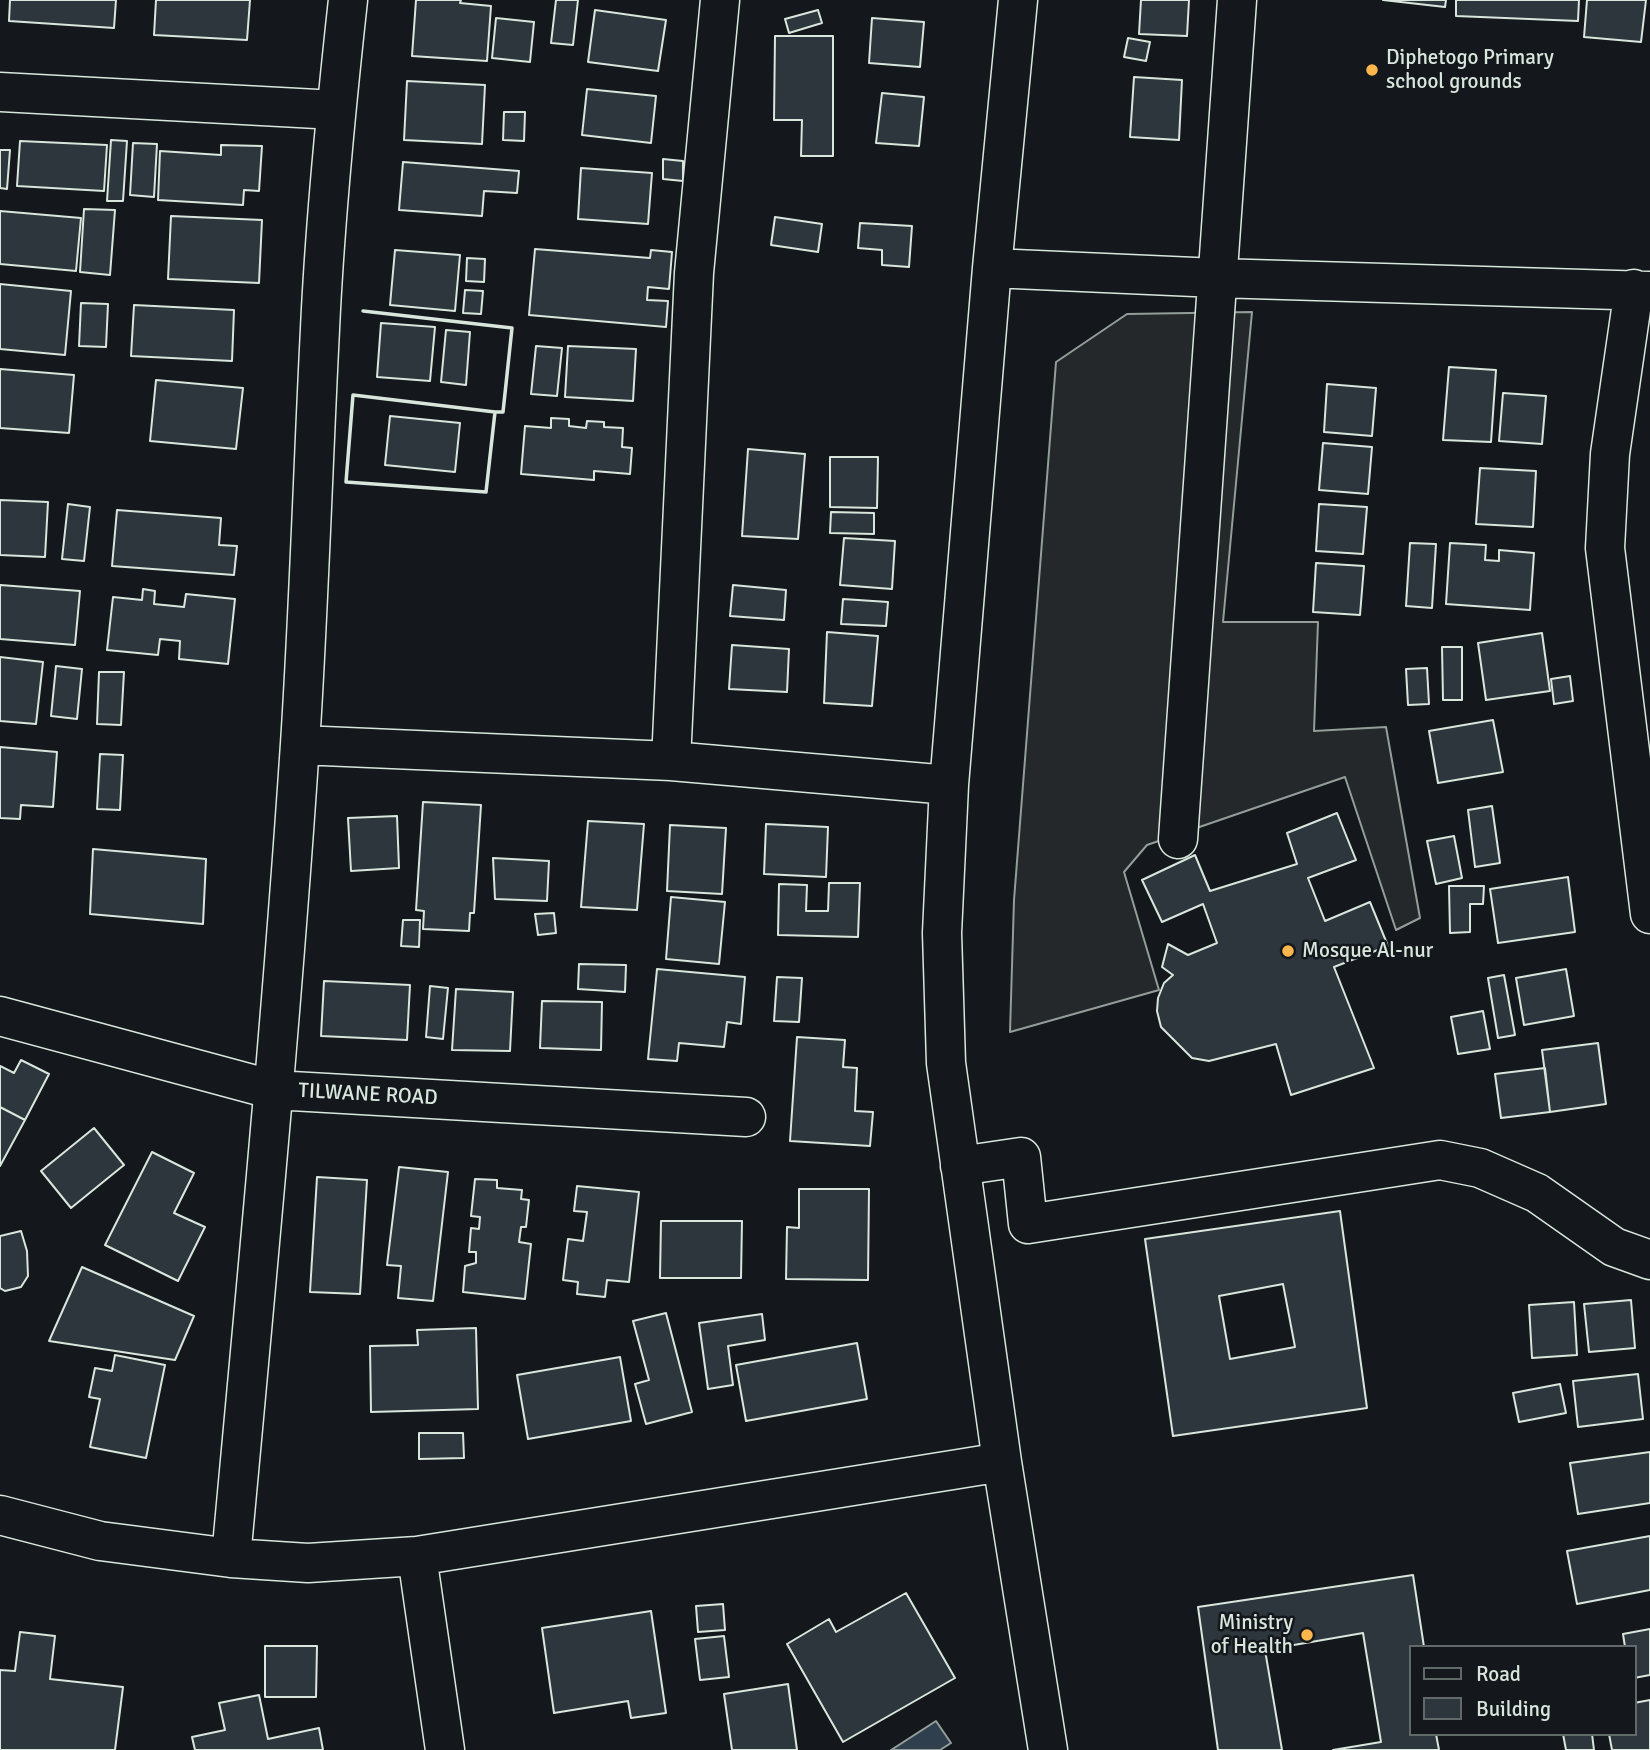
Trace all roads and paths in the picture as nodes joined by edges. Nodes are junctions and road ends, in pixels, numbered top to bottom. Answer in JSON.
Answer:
{"nodes":[{"id":1,"x":348,"y":0,"type":"edge"},
{"id":2,"x":720,"y":0,"type":"edge"},
{"id":3,"x":1018,"y":0,"type":"edge"},
{"id":4,"x":1237,"y":0,"type":"edge"},
{"id":5,"x":0,"y":92,"type":"edge"},
{"id":6,"x":336,"y":110,"type":"junction"},
{"id":7,"x":992,"y":268,"type":"junction"},
{"id":8,"x":1217,"y":278,"type":"junction"},
{"id":9,"x":1642,"y":290,"type":"edge"},
{"id":10,"x":300,"y":745,"type":"junction"},
{"id":11,"x":671,"y":761,"type":"junction"},
{"id":12,"x":949,"y":785,"type":"junction"},
{"id":13,"x":1178,"y":839,"type":"dead end"},
{"id":14,"x":1650,"y":914,"type":"edge"},
{"id":15,"x":0,"y":1016,"type":"edge"},
{"id":16,"x":274,"y":1090,"type":"junction"},
{"id":17,"x":746,"y":1117,"type":"dead end"},
{"id":18,"x":960,"y":1166,"type":"junction"},
{"id":19,"x":1650,"y":1260,"type":"edge"},
{"id":20,"x":1002,"y":1462,"type":"junction"},
{"id":21,"x":0,"y":1515,"type":"edge"},
{"id":22,"x":417,"y":1556,"type":"junction"},
{"id":23,"x":230,"y":1558,"type":"junction"},
{"id":24,"x":445,"y":1750,"type":"edge"},
{"id":25,"x":1048,"y":1750,"type":"edge"}],
"edges":[{"from":1,"to":6,"type":"street"},
{"from":2,"to":11,"type":"street"},
{"from":3,"to":7,"type":"street"},
{"from":4,"to":8,"type":"street"},
{"from":5,"to":6,"type":"street"},
{"from":6,"to":10,"type":"street"},
{"from":7,"to":8,"type":"street"},
{"from":7,"to":12,"type":"street"},
{"from":8,"to":9,"type":"street"},
{"from":8,"to":13,"type":"street"},
{"from":9,"to":14,"type":"street"},
{"from":10,"to":11,"type":"street"},
{"from":10,"to":16,"type":"street"},
{"from":11,"to":12,"type":"street"},
{"from":12,"to":18,"type":"street"},
{"from":15,"to":16,"type":"street","name":"TILWANE ROAD"},
{"from":16,"to":17,"type":"street","name":"TILWANE ROAD"},
{"from":16,"to":23,"type":"street"},
{"from":18,"to":19,"type":"street"},
{"from":18,"to":20,"type":"street"},
{"from":20,"to":22,"type":"street"},
{"from":20,"to":25,"type":"street"},
{"from":21,"to":23,"type":"street"},
{"from":22,"to":23,"type":"street"},
{"from":22,"to":24,"type":"street"}]}
